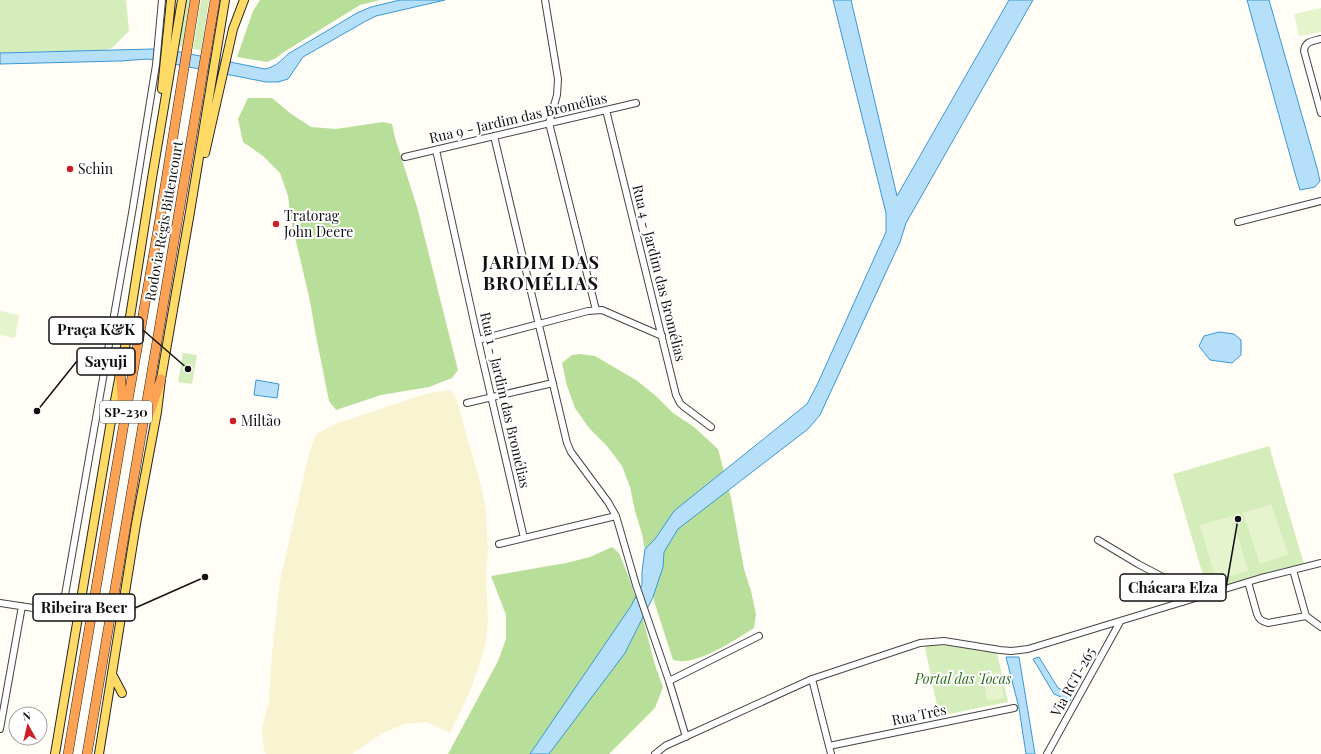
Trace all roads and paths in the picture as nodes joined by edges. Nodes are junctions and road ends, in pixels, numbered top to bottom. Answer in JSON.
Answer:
{"nodes":[{"id":1,"x":162,"y":0,"type":"edge"},
{"id":2,"x":170,"y":0,"type":"edge"},
{"id":3,"x":182,"y":0,"type":"edge"},
{"id":4,"x":195,"y":0,"type":"edge"},
{"id":5,"x":216,"y":0,"type":"edge"},
{"id":6,"x":225,"y":0,"type":"edge"},
{"id":7,"x":244,"y":0,"type":"edge"},
{"id":8,"x":545,"y":0,"type":"edge"},
{"id":9,"x":163,"y":39,"type":"junction"},
{"id":10,"x":1321,"y":39,"type":"edge"},
{"id":11,"x":164,"y":65,"type":"junction"},
{"id":12,"x":636,"y":103,"type":"dead end"},
{"id":13,"x":606,"y":110,"type":"junction"},
{"id":14,"x":1321,"y":113,"type":"edge"},
{"id":15,"x":549,"y":123,"type":"junction"},
{"id":16,"x":494,"y":136,"type":"junction"},
{"id":17,"x":436,"y":150,"type":"junction"},
{"id":18,"x":405,"y":157,"type":"dead end"},
{"id":19,"x":1321,"y":201,"type":"edge"},
{"id":20,"x":190,"y":212,"type":"junction"},
{"id":21,"x":1238,"y":222,"type":"dead end"},
{"id":22,"x":596,"y":310,"type":"junction"},
{"id":23,"x":539,"y":324,"type":"junction"},
{"id":24,"x":662,"y":336,"type":"junction"},
{"id":25,"x":478,"y":340,"type":"junction"},
{"id":26,"x":120,"y":370,"type":"junction"},
{"id":27,"x":161,"y":379,"type":"junction"},
{"id":28,"x":553,"y":383,"type":"junction"},
{"id":29,"x":491,"y":397,"type":"junction"},
{"id":30,"x":467,"y":403,"type":"dead end"},
{"id":31,"x":124,"y":423,"type":"junction"},
{"id":32,"x":711,"y":427,"type":"dead end"},
{"id":33,"x":140,"y":440,"type":"junction"},
{"id":34,"x":616,"y":516,"type":"junction"},
{"id":35,"x":524,"y":538,"type":"junction"},
{"id":36,"x":1098,"y":540,"type":"dead end"},
{"id":37,"x":499,"y":544,"type":"dead end"},
{"id":38,"x":1321,"y":562,"type":"edge"},
{"id":39,"x":1293,"y":570,"type":"junction"},
{"id":40,"x":1248,"y":582,"type":"junction"},
{"id":41,"x":1183,"y":602,"type":"junction"},
{"id":42,"x":0,"y":603,"type":"edge"},
{"id":43,"x":22,"y":606,"type":"junction"},
{"id":44,"x":62,"y":612,"type":"junction"},
{"id":45,"x":79,"y":615,"type":"junction"},
{"id":46,"x":1306,"y":616,"type":"junction"},
{"id":47,"x":1120,"y":622,"type":"junction"},
{"id":48,"x":1321,"y":627,"type":"edge"},
{"id":49,"x":759,"y":636,"type":"dead end"},
{"id":50,"x":112,"y":674,"type":"junction"},
{"id":51,"x":812,"y":679,"type":"junction"},
{"id":52,"x":669,"y":681,"type":"junction"},
{"id":53,"x":122,"y":693,"type":"dead end"},
{"id":54,"x":1014,"y":708,"type":"dead end"},
{"id":55,"x":0,"y":729,"type":"edge"},
{"id":56,"x":686,"y":737,"type":"junction"},
{"id":57,"x":829,"y":746,"type":"junction"},
{"id":58,"x":658,"y":753,"type":"edge"},
{"id":59,"x":55,"y":754,"type":"edge"},
{"id":60,"x":68,"y":754,"type":"edge"},
{"id":61,"x":87,"y":754,"type":"edge"},
{"id":62,"x":99,"y":754,"type":"edge"},
{"id":63,"x":831,"y":754,"type":"edge"},
{"id":64,"x":1047,"y":754,"type":"edge"}],
"edges":[{"from":1,"to":9,"type":"street"},
{"from":2,"to":9,"type":"main road"},
{"from":3,"to":11,"type":"main road"},
{"from":4,"to":31,"type":"highway","name":"Rodovia Régis Bittencourt","number":"SP-230"},
{"from":5,"to":33,"type":"highway","name":"Rodovia Régis Bittencourt","number":"SP-230"},
{"from":6,"to":20,"type":"main road"},
{"from":7,"to":20,"type":"main road"},
{"from":8,"to":15,"type":"street"},
{"from":9,"to":11,"type":"main road"},
{"from":10,"to":14,"type":"street"},
{"from":11,"to":26,"type":"main road"},
{"from":11,"to":44,"type":"street"},
{"from":12,"to":13,"type":"street","name":"Rua 9 - Jardim das Bromélias"},
{"from":13,"to":15,"type":"street","name":"Rua 9 - Jardim das Bromélias"},
{"from":13,"to":24,"type":"street","name":"Rua 4 - Jardim das Bromélias"},
{"from":15,"to":16,"type":"street","name":"Rua 9 - Jardim das Bromélias"},
{"from":15,"to":22,"type":"street"},
{"from":16,"to":17,"type":"street","name":"Rua 9 - Jardim das Bromélias"},
{"from":16,"to":23,"type":"street"},
{"from":17,"to":18,"type":"street","name":"Rua 9 - Jardim das Bromélias"},
{"from":17,"to":25,"type":"street","name":"Rua 1 - Jardim das Bromélias"},
{"from":19,"to":21,"type":"street"},
{"from":20,"to":27,"type":"main road"},
{"from":22,"to":23,"type":"street"},
{"from":22,"to":24,"type":"street"},
{"from":23,"to":25,"type":"street"},
{"from":23,"to":28,"type":"street"},
{"from":24,"to":32,"type":"street","name":"Rua 4 - Jardim das Bromélias"},
{"from":25,"to":29,"type":"street","name":"Rua 1 - Jardim das Bromélias"},
{"from":26,"to":31,"type":"highway"},
{"from":26,"to":45,"type":"main road"},
{"from":27,"to":33,"type":"highway"},
{"from":27,"to":50,"type":"main road"},
{"from":28,"to":29,"type":"street"},
{"from":28,"to":34,"type":"street"},
{"from":29,"to":30,"type":"street"},
{"from":29,"to":35,"type":"street","name":"Rua 1 - Jardim das Bromélias"},
{"from":31,"to":60,"type":"highway","name":"Rodovia Régis Bittencourt","number":"SP-230"},
{"from":33,"to":61,"type":"highway","name":"Rodovia Régis Bittencourt","number":"SP-230"},
{"from":34,"to":35,"type":"street"},
{"from":34,"to":52,"type":"street"},
{"from":35,"to":37,"type":"street"},
{"from":36,"to":41,"type":"street"},
{"from":38,"to":39,"type":"street"},
{"from":39,"to":40,"type":"street"},
{"from":39,"to":46,"type":"street"},
{"from":40,"to":41,"type":"street"},
{"from":40,"to":46,"type":"street"},
{"from":41,"to":47,"type":"street"},
{"from":42,"to":43,"type":"street"},
{"from":43,"to":44,"type":"street"},
{"from":43,"to":55,"type":"street"},
{"from":44,"to":45,"type":"street"},
{"from":45,"to":59,"type":"main road"},
{"from":46,"to":48,"type":"street"},
{"from":47,"to":51,"type":"street"},
{"from":47,"to":64,"type":"street","name":"Via RGT-265"},
{"from":49,"to":52,"type":"street"},
{"from":50,"to":53,"type":"main road"},
{"from":50,"to":62,"type":"main road"},
{"from":51,"to":56,"type":"street"},
{"from":51,"to":57,"type":"street"},
{"from":52,"to":56,"type":"street"},
{"from":54,"to":57,"type":"street","name":"Rua Três"},
{"from":56,"to":58,"type":"street"},
{"from":57,"to":63,"type":"street"}]}
